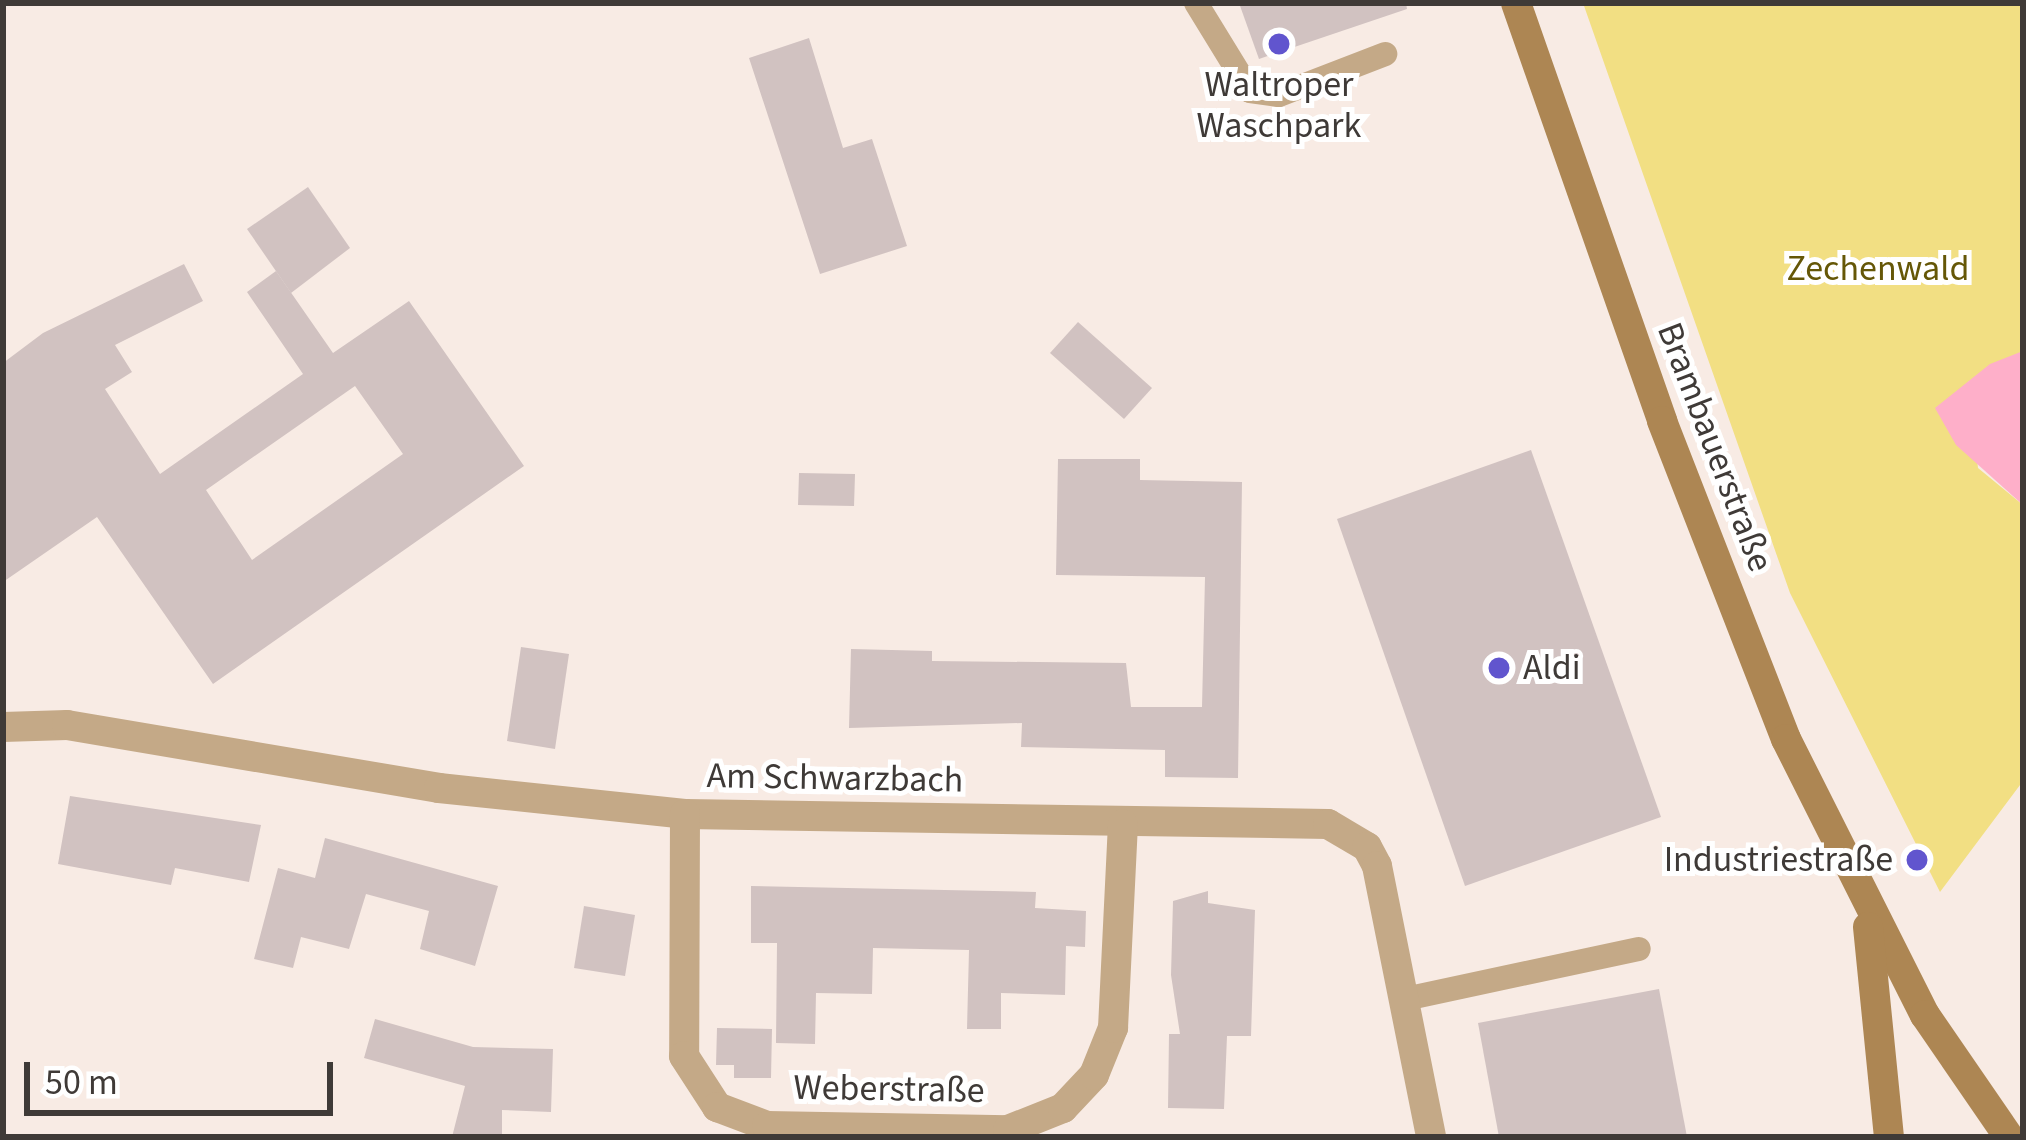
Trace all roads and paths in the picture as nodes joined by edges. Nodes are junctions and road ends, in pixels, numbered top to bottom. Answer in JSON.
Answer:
{"nodes":[{"id":1,"x":1196,"y":3,"type":"edge"},
{"id":2,"x":1516,"y":3,"type":"edge"},
{"id":3,"x":1385,"y":54,"type":"dead end"},
{"id":4,"x":3,"y":727,"type":"edge"},
{"id":5,"x":686,"y":814,"type":"junction"},
{"id":6,"x":1123,"y":824,"type":"junction"},
{"id":7,"x":1866,"y":909,"type":"junction"},
{"id":8,"x":1639,"y":950,"type":"dead end"},
{"id":9,"x":1405,"y":999,"type":"junction"},
{"id":10,"x":1431,"y":1137,"type":"edge"},
{"id":11,"x":1889,"y":1137,"type":"edge"},
{"id":12,"x":2008,"y":1137,"type":"edge"}],
"edges":[{"from":1,"to":3,"type":"lane"},
{"from":2,"to":7,"type":"main road","name":"Brambauerstraße"},
{"from":4,"to":5,"type":"street","name":"Am Schwarzbach"},
{"from":5,"to":6,"type":"street","name":"Am Schwarzbach"},
{"from":5,"to":6,"type":"street","name":"Weberstraße"},
{"from":6,"to":9,"type":"street","name":"Am Schwarzbach"},
{"from":7,"to":11,"type":"main road","name":"Brambauerstraße"},
{"from":7,"to":12,"type":"main road","name":"Brambauerstraße"},
{"from":8,"to":9,"type":"lane"},
{"from":9,"to":10,"type":"street","name":"Am Schwarzbach"}]}
